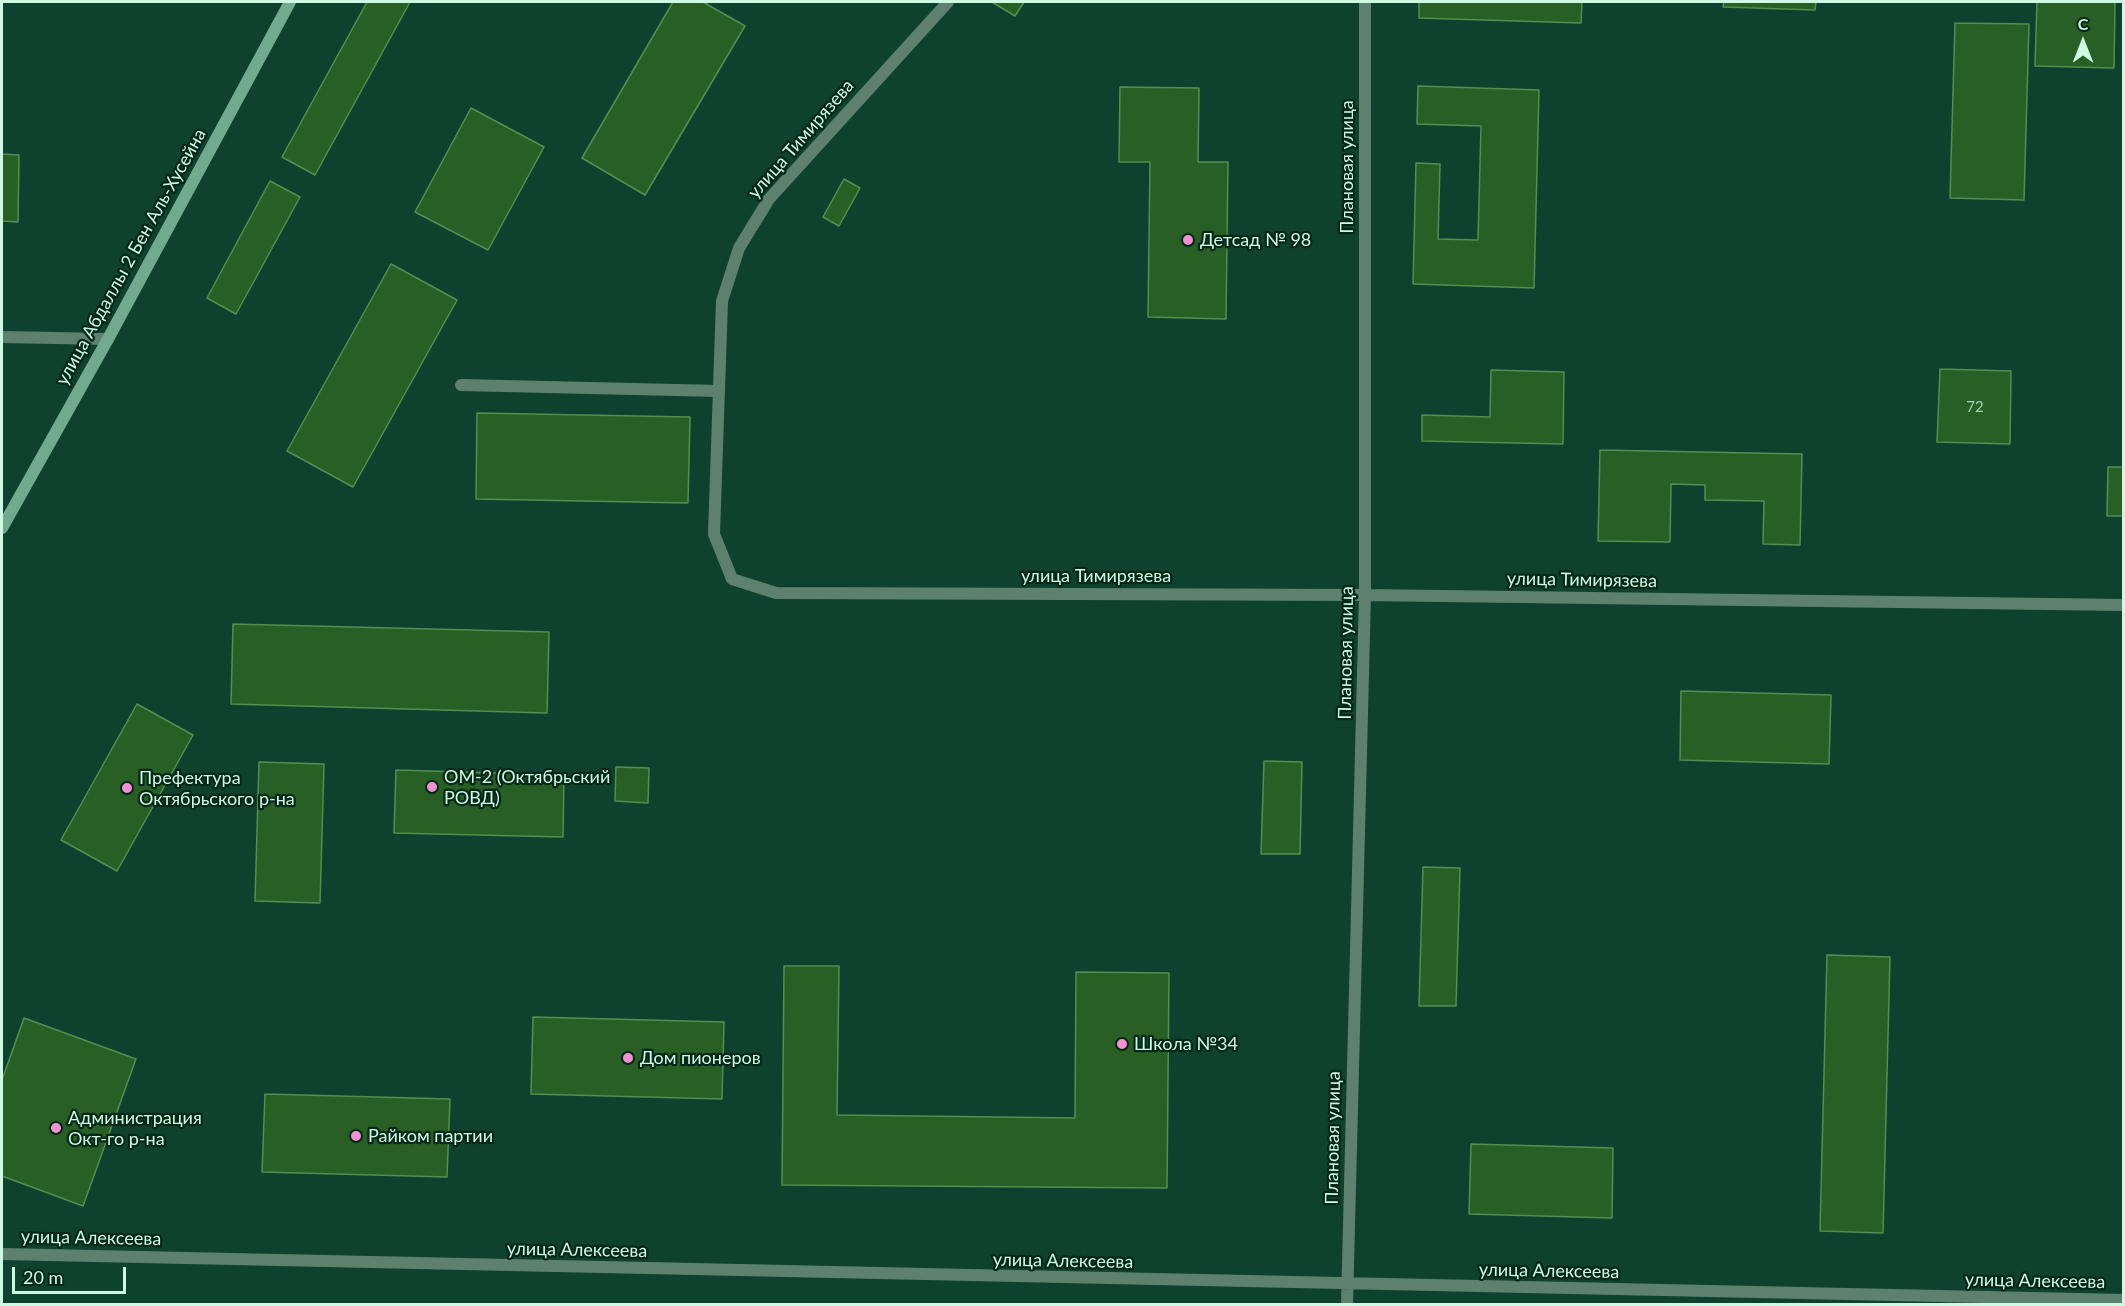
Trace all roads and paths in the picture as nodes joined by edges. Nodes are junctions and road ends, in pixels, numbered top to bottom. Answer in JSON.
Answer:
{"nodes":[{"id":1,"x":290,"y":2,"type":"edge"},
{"id":2,"x":948,"y":2,"type":"edge"},
{"id":3,"x":1365,"y":2,"type":"edge"},
{"id":4,"x":2,"y":337,"type":"edge"},
{"id":5,"x":108,"y":339,"type":"junction"},
{"id":6,"x":461,"y":385,"type":"dead end"},
{"id":7,"x":719,"y":391,"type":"junction"},
{"id":8,"x":2,"y":528,"type":"edge"},
{"id":9,"x":1365,"y":595,"type":"junction"},
{"id":10,"x":2124,"y":605,"type":"edge"},
{"id":11,"x":2,"y":1254,"type":"edge"},
{"id":12,"x":1347,"y":1285,"type":"junction"},
{"id":13,"x":2124,"y":1300,"type":"edge"},
{"id":14,"x":1347,"y":1305,"type":"edge"}],
"edges":[{"from":1,"to":5,"type":"main road","name":"улица Абдаллы 2 Бен Аль-Хусейна"},
{"from":2,"to":7,"type":"street","name":"улица Тимирязева"},
{"from":3,"to":9,"type":"street","name":"Плановая улица"},
{"from":4,"to":5,"type":"street"},
{"from":5,"to":8,"type":"main road","name":"улица Абдаллы 2 Бен Аль-Хусейна"},
{"from":6,"to":7,"type":"street"},
{"from":7,"to":9,"type":"street","name":"улица Тимирязева"},
{"from":9,"to":10,"type":"street","name":"улица Тимирязева"},
{"from":9,"to":12,"type":"street","name":"Плановая улица"},
{"from":11,"to":12,"type":"street","name":"улица Алексеева"},
{"from":12,"to":13,"type":"street","name":"улица Алексеева"},
{"from":12,"to":14,"type":"street","name":"Плановая улица"}]}
